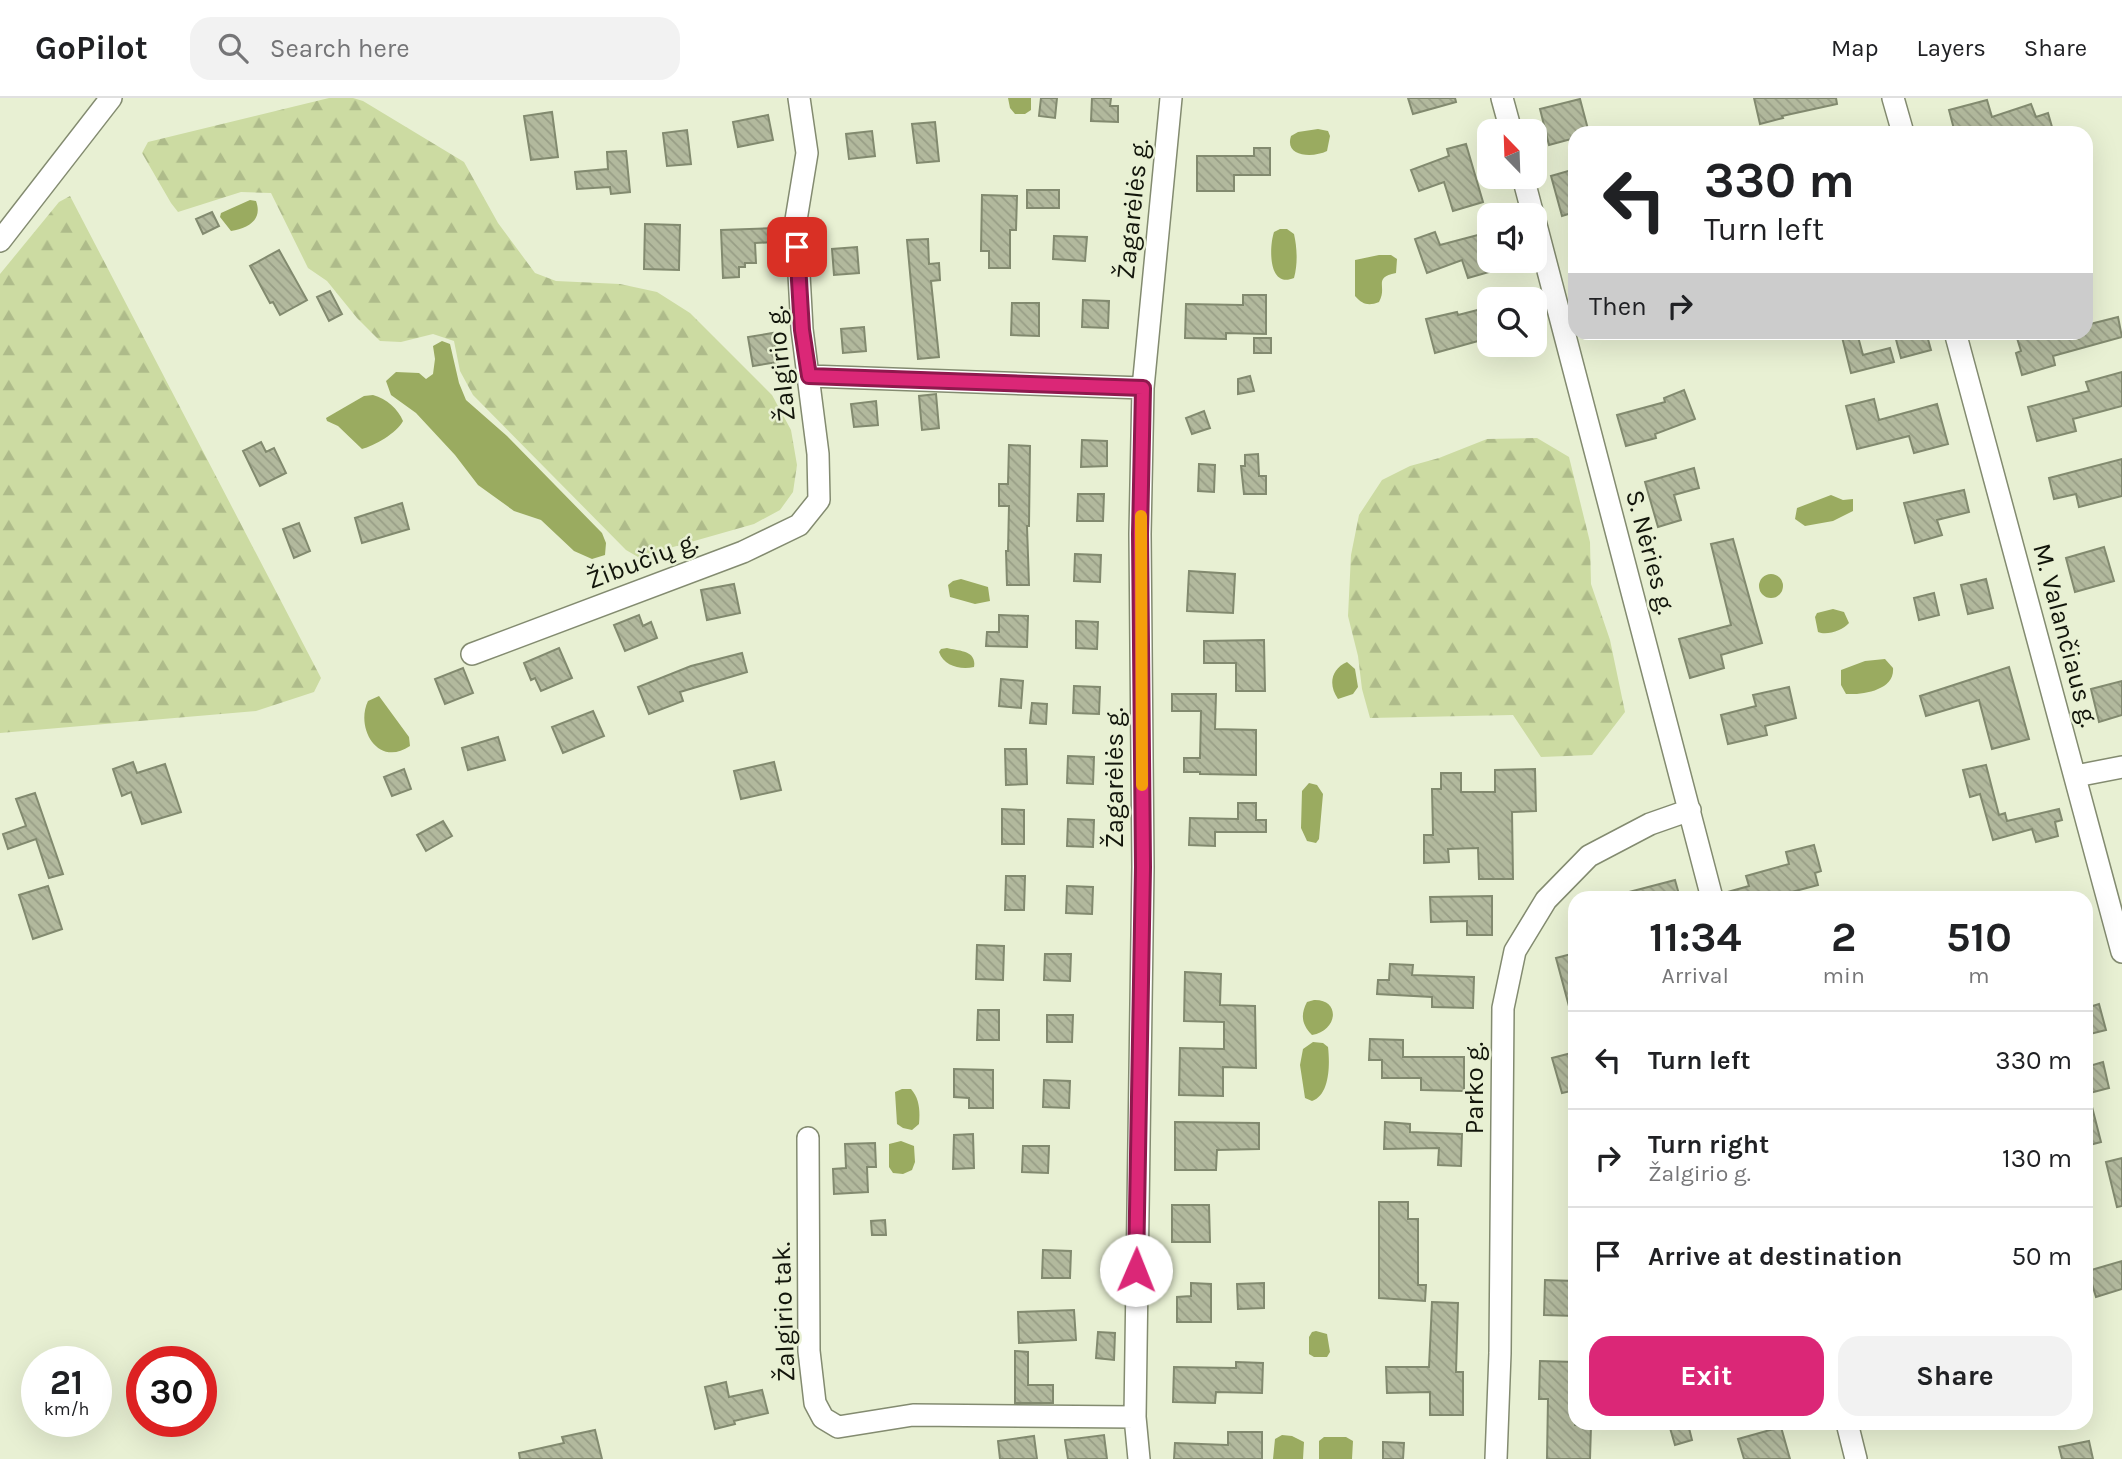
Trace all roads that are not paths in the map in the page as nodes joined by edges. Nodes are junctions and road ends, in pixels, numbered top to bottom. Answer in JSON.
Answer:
{"nodes":[{"id":1,"x":111,"y":98,"type":"edge"},
{"id":2,"x":799,"y":98,"type":"edge"},
{"id":3,"x":1171,"y":98,"type":"edge"},
{"id":4,"x":1502,"y":98,"type":"edge"},
{"id":5,"x":1893,"y":98,"type":"edge"},
{"id":6,"x":1508,"y":119,"type":"edge"},
{"id":7,"x":1901,"y":126,"type":"edge"},
{"id":8,"x":0,"y":241,"type":"edge"},
{"id":9,"x":1547,"y":267,"type":"edge"},
{"id":10,"x":1957,"y":340,"type":"edge"},
{"id":11,"x":809,"y":376,"type":"junction"},
{"id":12,"x":1143,"y":388,"type":"junction"},
{"id":13,"x":819,"y":500,"type":"joint"},
{"id":14,"x":472,"y":654,"type":"dead end"},
{"id":15,"x":2122,"y":767,"type":"edge"},
{"id":16,"x":2076,"y":776,"type":"junction"},
{"id":17,"x":1690,"y":810,"type":"junction"},
{"id":18,"x":1710,"y":891,"type":"edge"},
{"id":19,"x":2122,"y":952,"type":"edge"},
{"id":20,"x":808,"y":1138,"type":"dead end"},
{"id":21,"x":1135,"y":1417,"type":"junction"},
{"id":22,"x":1849,"y":1430,"type":"edge"},
{"id":23,"x":1139,"y":1459,"type":"edge"},
{"id":24,"x":1496,"y":1459,"type":"edge"},
{"id":25,"x":1856,"y":1459,"type":"edge"}],
"edges":[{"from":1,"to":8,"type":"street"},
{"from":2,"to":11,"type":"street","name":"Žalgirio g."},
{"from":3,"to":12,"type":"street","name":"Žagarėlės g."},
{"from":4,"to":6,"type":"street"},
{"from":5,"to":7,"type":"street"},
{"from":9,"to":17,"type":"street","name":"S. Nėries g."},
{"from":10,"to":16,"type":"street","name":"M. Valančiaus g."},
{"from":11,"to":12,"type":"street"},
{"from":11,"to":13,"type":"street","name":"Žalgirio g."},
{"from":12,"to":21,"type":"street","name":"Žagarėlės g."},
{"from":13,"to":14,"type":"street","name":"Žibučių g."},
{"from":15,"to":16,"type":"street"},
{"from":16,"to":19,"type":"street","name":"M. Valančiaus g."},
{"from":17,"to":18,"type":"street","name":"S. Nėries g."},
{"from":17,"to":24,"type":"street","name":"Parko g."},
{"from":20,"to":21,"type":"street","name":"Žalgirio tak."},
{"from":21,"to":23,"type":"street","name":"Žagarėlės g."},
{"from":22,"to":25,"type":"street"}]}
